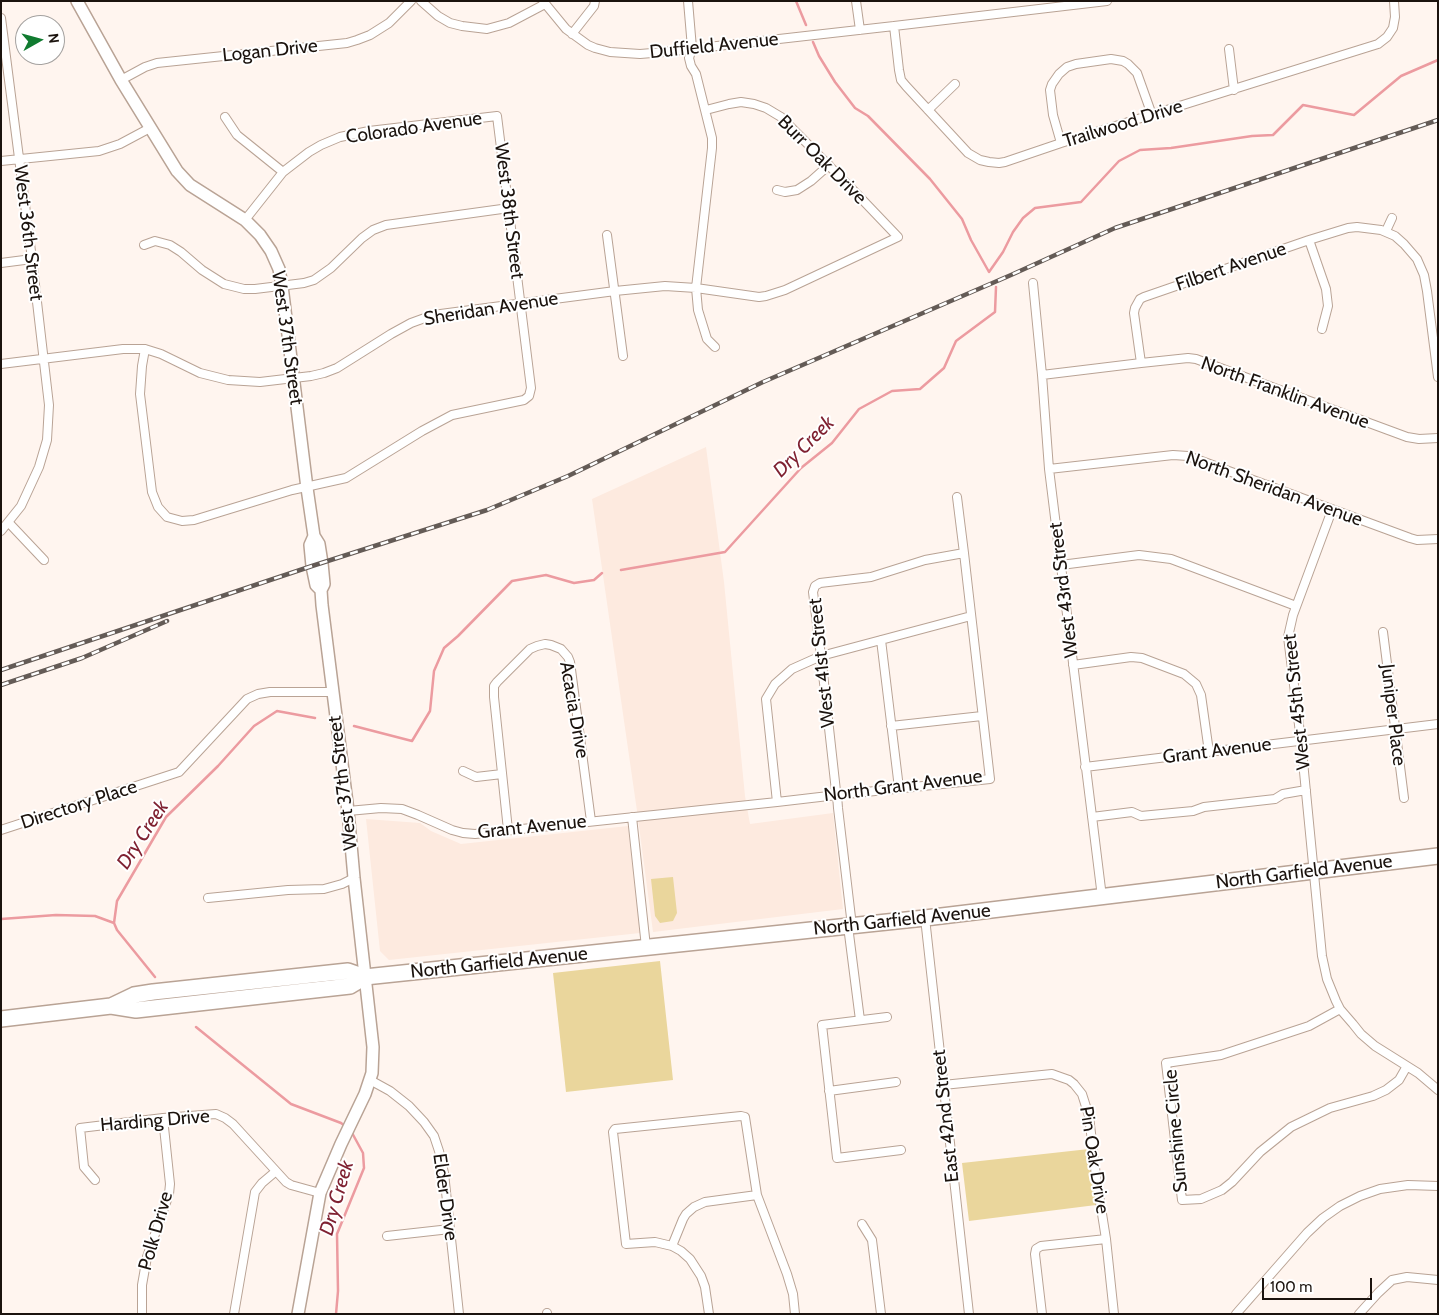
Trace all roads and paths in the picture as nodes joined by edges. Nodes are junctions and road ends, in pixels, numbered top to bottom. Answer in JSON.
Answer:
{"nodes":[{"id":1,"x":411,"y":1,"type":"edge"},
{"id":2,"x":421,"y":1,"type":"edge"},
{"id":3,"x":596,"y":1,"type":"edge"},
{"id":4,"x":688,"y":1,"type":"edge"},
{"id":5,"x":856,"y":1,"type":"edge"},
{"id":6,"x":1107,"y":1,"type":"edge"},
{"id":7,"x":1394,"y":1,"type":"edge"},
{"id":8,"x":79,"y":2,"type":"edge"},
{"id":9,"x":544,"y":3,"type":"edge"},
{"id":10,"x":1,"y":18,"type":"edge"},
{"id":11,"x":894,"y":26,"type":"junction"},
{"id":12,"x":860,"y":30,"type":"junction"},
{"id":13,"x":572,"y":34,"type":"junction"},
{"id":14,"x":692,"y":48,"type":"junction"},
{"id":15,"x":1229,"y":49,"type":"dead end"},
{"id":16,"x":4,"y":61,"type":"edge"},
{"id":17,"x":121,"y":80,"type":"junction"},
{"id":18,"x":955,"y":84,"type":"dead end"},
{"id":19,"x":1234,"y":90,"type":"junction"},
{"id":20,"x":706,"y":110,"type":"junction"},
{"id":21,"x":928,"y":110,"type":"junction"},
{"id":22,"x":1152,"y":115,"type":"junction"},
{"id":23,"x":497,"y":116,"type":"joint"},
{"id":24,"x":225,"y":117,"type":"dead end"},
{"id":25,"x":150,"y":128,"type":"junction"},
{"id":26,"x":1061,"y":143,"type":"junction"},
{"id":27,"x":19,"y":159,"type":"junction"},
{"id":28,"x":1,"y":161,"type":"edge"},
{"id":29,"x":829,"y":165,"type":"junction"},
{"id":30,"x":283,"y":172,"type":"junction"},
{"id":31,"x":777,"y":190,"type":"dead end"},
{"id":32,"x":509,"y":208,"type":"junction"},
{"id":33,"x":1392,"y":218,"type":"dead end"},
{"id":34,"x":245,"y":220,"type":"junction"},
{"id":35,"x":1386,"y":232,"type":"junction"},
{"id":36,"x":607,"y":235,"type":"dead end"},
{"id":37,"x":898,"y":237,"type":"joint"},
{"id":38,"x":1309,"y":240,"type":"junction"},
{"id":39,"x":144,"y":246,"type":"dead end"},
{"id":40,"x":32,"y":259,"type":"junction"},
{"id":41,"x":1,"y":263,"type":"edge"},
{"id":42,"x":1033,"y":283,"type":"dead end"},
{"id":43,"x":282,"y":286,"type":"junction"},
{"id":44,"x":696,"y":288,"type":"junction"},
{"id":45,"x":615,"y":291,"type":"junction"},
{"id":46,"x":521,"y":303,"type":"junction"},
{"id":47,"x":1322,"y":329,"type":"dead end"},
{"id":48,"x":714,"y":347,"type":"dead end"},
{"id":49,"x":144,"y":349,"type":"junction"},
{"id":50,"x":623,"y":356,"type":"dead end"},
{"id":51,"x":44,"y":359,"type":"junction"},
{"id":52,"x":1141,"y":363,"type":"junction"},
{"id":53,"x":1,"y":364,"type":"edge"},
{"id":54,"x":1042,"y":375,"type":"junction"},
{"id":55,"x":1438,"y":377,"type":"edge"},
{"id":56,"x":294,"y":378,"type":"junction"},
{"id":57,"x":1438,"y":438,"type":"edge"},
{"id":58,"x":1049,"y":469,"type":"junction"},
{"id":59,"x":307,"y":488,"type":"junction"},
{"id":60,"x":957,"y":497,"type":"dead end"},
{"id":61,"x":1332,"y":510,"type":"junction"},
{"id":62,"x":167,"y":517,"type":"junction"},
{"id":63,"x":9,"y":523,"type":"junction"},
{"id":64,"x":161,"y":525,"type":"dead end"},
{"id":65,"x":1,"y":531,"type":"edge"},
{"id":66,"x":1438,"y":539,"type":"edge"},
{"id":67,"x":964,"y":553,"type":"junction"},
{"id":68,"x":44,"y":560,"type":"dead end"},
{"id":69,"x":1061,"y":565,"type":"junction"},
{"id":70,"x":1296,"y":606,"type":"junction"},
{"id":71,"x":971,"y":616,"type":"junction"},
{"id":72,"x":1382,"y":632,"type":"dead end"},
{"id":73,"x":881,"y":640,"type":"junction"},
{"id":74,"x":821,"y":656,"type":"junction"},
{"id":75,"x":1073,"y":665,"type":"junction"},
{"id":76,"x":332,"y":692,"type":"junction"},
{"id":77,"x":982,"y":716,"type":"junction"},
{"id":78,"x":1438,"y":724,"type":"edge"},
{"id":79,"x":891,"y":726,"type":"junction"},
{"id":80,"x":1395,"y":729,"type":"junction"},
{"id":81,"x":1301,"y":741,"type":"junction"},
{"id":82,"x":1209,"y":752,"type":"junction"},
{"id":83,"x":1085,"y":766,"type":"junction"},
{"id":84,"x":463,"y":772,"type":"dead end"},
{"id":85,"x":502,"y":774,"type":"junction"},
{"id":86,"x":899,"y":788,"type":"junction"},
{"id":87,"x":1306,"y":790,"type":"junction"},
{"id":88,"x":837,"y":795,"type":"junction"},
{"id":89,"x":1404,"y":798,"type":"dead end"},
{"id":90,"x":777,"y":802,"type":"junction"},
{"id":91,"x":348,"y":811,"type":"junction"},
{"id":92,"x":632,"y":817,"type":"junction"},
{"id":93,"x":1092,"y":817,"type":"junction"},
{"id":94,"x":591,"y":821,"type":"junction"},
{"id":95,"x":1,"y":830,"type":"edge"},
{"id":96,"x":508,"y":830,"type":"junction"},
{"id":97,"x":1438,"y":856,"type":"edge"},
{"id":98,"x":1314,"y":871,"type":"junction"},
{"id":99,"x":354,"y":878,"type":"junction"},
{"id":100,"x":1102,"y":897,"type":"junction"},
{"id":101,"x":208,"y":898,"type":"dead end"},
{"id":102,"x":925,"y":918,"type":"junction"},
{"id":103,"x":850,"y":926,"type":"junction"},
{"id":104,"x":646,"y":947,"type":"junction"},
{"id":105,"x":366,"y":977,"type":"junction"},
{"id":106,"x":1340,"y":1009,"type":"junction"},
{"id":107,"x":887,"y":1017,"type":"dead end"},
{"id":108,"x":1,"y":1019,"type":"edge"},
{"id":109,"x":860,"y":1020,"type":"junction"},
{"id":110,"x":1407,"y":1066,"type":"junction"},
{"id":111,"x":370,"y":1080,"type":"junction"},
{"id":112,"x":896,"y":1082,"type":"dead end"},
{"id":113,"x":942,"y":1085,"type":"junction"},
{"id":114,"x":1438,"y":1090,"type":"edge"},
{"id":115,"x":829,"y":1091,"type":"junction"},
{"id":116,"x":163,"y":1118,"type":"junction"},
{"id":117,"x":901,"y":1150,"type":"dead end"},
{"id":118,"x":275,"y":1172,"type":"junction"},
{"id":119,"x":95,"y":1180,"type":"dead end"},
{"id":120,"x":1438,"y":1186,"type":"edge"},
{"id":121,"x":320,"y":1193,"type":"junction"},
{"id":122,"x":757,"y":1195,"type":"junction"},
{"id":123,"x":862,"y":1224,"type":"dead end"},
{"id":124,"x":450,"y":1229,"type":"junction"},
{"id":125,"x":388,"y":1236,"type":"dead end"},
{"id":126,"x":1106,"y":1239,"type":"junction"},
{"id":127,"x":672,"y":1246,"type":"junction"},
{"id":128,"x":1438,"y":1280,"type":"edge"},
{"id":129,"x":142,"y":1314,"type":"edge"},
{"id":130,"x":234,"y":1314,"type":"edge"},
{"id":131,"x":298,"y":1314,"type":"edge"},
{"id":132,"x":459,"y":1314,"type":"edge"},
{"id":133,"x":709,"y":1314,"type":"edge"},
{"id":134,"x":795,"y":1314,"type":"edge"},
{"id":135,"x":881,"y":1314,"type":"edge"},
{"id":136,"x":969,"y":1314,"type":"edge"},
{"id":137,"x":1042,"y":1314,"type":"edge"},
{"id":138,"x":1114,"y":1314,"type":"edge"},
{"id":139,"x":1236,"y":1314,"type":"edge"},
{"id":140,"x":1360,"y":1314,"type":"edge"}],
"edges":[{"from":1,"to":17,"type":"street","name":"Logan Drive"},
{"from":2,"to":9,"type":"street"},
{"from":3,"to":13,"type":"street"},
{"from":4,"to":14,"type":"street"},
{"from":5,"to":12,"type":"street"},
{"from":6,"to":11,"type":"street","name":"Duffield Avenue"},
{"from":7,"to":19,"type":"street","name":"Trailwood Drive"},
{"from":8,"to":17,"type":"street","name":"West 37th Street"},
{"from":9,"to":13,"type":"street","name":"Duffield Avenue"},
{"from":10,"to":16,"type":"street","name":"West 36th Street"},
{"from":11,"to":12,"type":"street","name":"Duffield Avenue"},
{"from":11,"to":21,"type":"street","name":"Trailwood Drive"},
{"from":12,"to":14,"type":"street","name":"Duffield Avenue"},
{"from":13,"to":14,"type":"street","name":"Duffield Avenue"},
{"from":14,"to":20,"type":"street"},
{"from":15,"to":19,"type":"street"},
{"from":16,"to":27,"type":"street","name":"West 36th Street"},
{"from":17,"to":25,"type":"street","name":"West 37th Street"},
{"from":18,"to":21,"type":"street"},
{"from":19,"to":22,"type":"street","name":"Trailwood Drive"},
{"from":20,"to":29,"type":"street","name":"Burr Oak Drive"},
{"from":20,"to":44,"type":"street"},
{"from":21,"to":26,"type":"street","name":"Trailwood Drive"},
{"from":22,"to":26,"type":"street","name":"Trailwood Drive"},
{"from":22,"to":26,"type":"street"},
{"from":23,"to":30,"type":"street","name":"Colorado Avenue"},
{"from":23,"to":32,"type":"street","name":"West 38th Street"},
{"from":24,"to":30,"type":"street"},
{"from":25,"to":27,"type":"street"},
{"from":25,"to":34,"type":"street","name":"West 37th Street"},
{"from":27,"to":28,"type":"street"},
{"from":27,"to":40,"type":"street","name":"West 36th Street"},
{"from":29,"to":31,"type":"street"},
{"from":29,"to":37,"type":"street","name":"Burr Oak Drive"},
{"from":30,"to":34,"type":"street","name":"Colorado Avenue"},
{"from":32,"to":43,"type":"street"},
{"from":32,"to":46,"type":"street","name":"West 38th Street"},
{"from":33,"to":35,"type":"street"},
{"from":34,"to":43,"type":"street","name":"West 37th Street"},
{"from":35,"to":38,"type":"street","name":"Filbert Avenue"},
{"from":35,"to":55,"type":"street"},
{"from":36,"to":45,"type":"street"},
{"from":37,"to":44,"type":"street","name":"Sheridan Avenue"},
{"from":38,"to":47,"type":"street"},
{"from":38,"to":52,"type":"street","name":"Filbert Avenue"},
{"from":39,"to":43,"type":"street"},
{"from":40,"to":41,"type":"street"},
{"from":40,"to":51,"type":"street","name":"West 36th Street"},
{"from":42,"to":54,"type":"street","name":"West 43rd Street"},
{"from":43,"to":56,"type":"street","name":"West 37th Street"},
{"from":44,"to":45,"type":"street","name":"Sheridan Avenue"},
{"from":44,"to":48,"type":"street"},
{"from":45,"to":46,"type":"street","name":"Sheridan Avenue"},
{"from":45,"to":50,"type":"street"},
{"from":46,"to":56,"type":"street","name":"Sheridan Avenue"},
{"from":46,"to":59,"type":"street","name":"West 38th Street"},
{"from":49,"to":51,"type":"street","name":"Sheridan Avenue"},
{"from":49,"to":56,"type":"street","name":"Sheridan Avenue"},
{"from":49,"to":62,"type":"street"},
{"from":51,"to":53,"type":"street","name":"Sheridan Avenue"},
{"from":51,"to":63,"type":"street","name":"West 36th Street"},
{"from":52,"to":54,"type":"street","name":"North Franklin Avenue"},
{"from":52,"to":57,"type":"street","name":"North Franklin Avenue"},
{"from":54,"to":58,"type":"street","name":"West 43rd Street"},
{"from":56,"to":59,"type":"street","name":"West 37th Street"},
{"from":58,"to":61,"type":"street","name":"North Sheridan Avenue"},
{"from":58,"to":69,"type":"street","name":"West 43rd Street"},
{"from":59,"to":62,"type":"street"},
{"from":59,"to":76,"type":"street","name":"West 37th Street"},
{"from":60,"to":67,"type":"street"},
{"from":61,"to":66,"type":"street","name":"North Sheridan Avenue"},
{"from":61,"to":70,"type":"street","name":"West 45th Street"},
{"from":62,"to":64,"type":"street"},
{"from":63,"to":65,"type":"street","name":"West 36th Street"},
{"from":63,"to":68,"type":"street"},
{"from":67,"to":71,"type":"street"},
{"from":67,"to":74,"type":"street","name":"West 41st Street"},
{"from":69,"to":70,"type":"street"},
{"from":69,"to":75,"type":"street","name":"West 43rd Street"},
{"from":70,"to":81,"type":"street","name":"West 45th Street"},
{"from":71,"to":73,"type":"street"},
{"from":71,"to":77,"type":"street","name":"North Grant Avenue"},
{"from":72,"to":80,"type":"street","name":"Juniper Place"},
{"from":73,"to":74,"type":"street"},
{"from":73,"to":79,"type":"street"},
{"from":74,"to":88,"type":"street","name":"West 41st Street"},
{"from":74,"to":90,"type":"street"},
{"from":75,"to":82,"type":"street"},
{"from":75,"to":83,"type":"street","name":"West 43rd Street"},
{"from":76,"to":91,"type":"street","name":"West 37th Street"},
{"from":76,"to":95,"type":"street","name":"Directory Place"},
{"from":77,"to":79,"type":"street"},
{"from":77,"to":86,"type":"street","name":"North Grant Avenue"},
{"from":78,"to":80,"type":"street","name":"Grant Avenue"},
{"from":79,"to":86,"type":"street"},
{"from":80,"to":81,"type":"street","name":"Grant Avenue"},
{"from":80,"to":89,"type":"street","name":"Juniper Place"},
{"from":81,"to":82,"type":"street","name":"Grant Avenue"},
{"from":81,"to":87,"type":"street","name":"West 45th Street"},
{"from":82,"to":83,"type":"street","name":"Grant Avenue"},
{"from":83,"to":93,"type":"street","name":"West 43rd Street"},
{"from":84,"to":85,"type":"street"},
{"from":85,"to":94,"type":"street","name":"Acacia Drive"},
{"from":85,"to":96,"type":"street","name":"Acacia Drive"},
{"from":86,"to":88,"type":"street","name":"North Grant Avenue"},
{"from":87,"to":93,"type":"street"},
{"from":87,"to":98,"type":"street","name":"West 45th Street"},
{"from":88,"to":90,"type":"street","name":"North Grant Avenue"},
{"from":88,"to":103,"type":"street","name":"West 41st Street"},
{"from":90,"to":92,"type":"street","name":"North Grant Avenue"},
{"from":91,"to":96,"type":"street","name":"Grant Avenue"},
{"from":91,"to":99,"type":"street","name":"West 37th Street"},
{"from":92,"to":94,"type":"street","name":"Grant Avenue"},
{"from":92,"to":104,"type":"street"},
{"from":93,"to":100,"type":"street","name":"West 43rd Street"},
{"from":94,"to":96,"type":"street","name":"Grant Avenue"},
{"from":97,"to":98,"type":"highway","name":"North Garfield Avenue"},
{"from":98,"to":100,"type":"highway","name":"North Garfield Avenue"},
{"from":98,"to":106,"type":"street","name":"West 45th Street"},
{"from":99,"to":101,"type":"street"},
{"from":99,"to":105,"type":"street","name":"West 37th Street"},
{"from":100,"to":102,"type":"highway","name":"North Garfield Avenue"},
{"from":102,"to":103,"type":"highway","name":"North Garfield Avenue"},
{"from":102,"to":113,"type":"street","name":"East 42nd Street"},
{"from":103,"to":104,"type":"highway","name":"North Garfield Avenue"},
{"from":103,"to":109,"type":"street","name":"West 41st Street"},
{"from":104,"to":105,"type":"highway","name":"North Garfield Avenue"},
{"from":105,"to":108,"type":"highway","name":"North Garfield Avenue"},
{"from":105,"to":111,"type":"street","name":"West 37th Street"},
{"from":106,"to":110,"type":"street","name":"West 45th Street"},
{"from":106,"to":110,"type":"street","name":"Sunshine Circle"},
{"from":107,"to":109,"type":"street"},
{"from":109,"to":115,"type":"street"},
{"from":110,"to":114,"type":"street","name":"West 45th Street"},
{"from":111,"to":121,"type":"street","name":"West 37th Street"},
{"from":111,"to":124,"type":"street","name":"Elder Drive"},
{"from":112,"to":115,"type":"street"},
{"from":113,"to":126,"type":"street","name":"Pin Oak Drive"},
{"from":113,"to":136,"type":"street","name":"East 42nd Street"},
{"from":115,"to":117,"type":"street"},
{"from":116,"to":118,"type":"street","name":"Harding Drive"},
{"from":116,"to":119,"type":"street","name":"Harding Drive"},
{"from":116,"to":129,"type":"street","name":"Polk Drive"},
{"from":118,"to":121,"type":"street","name":"Harding Drive"},
{"from":118,"to":130,"type":"street"},
{"from":120,"to":139,"type":"street"},
{"from":121,"to":131,"type":"street","name":"West 37th Street"},
{"from":122,"to":127,"type":"street"},
{"from":122,"to":127,"type":"street"},
{"from":122,"to":134,"type":"street"},
{"from":123,"to":135,"type":"street"},
{"from":124,"to":125,"type":"street"},
{"from":124,"to":132,"type":"street","name":"Elder Drive"},
{"from":126,"to":137,"type":"street"},
{"from":126,"to":138,"type":"street","name":"Pin Oak Drive"},
{"from":127,"to":133,"type":"street"},
{"from":128,"to":140,"type":"street"}]}
